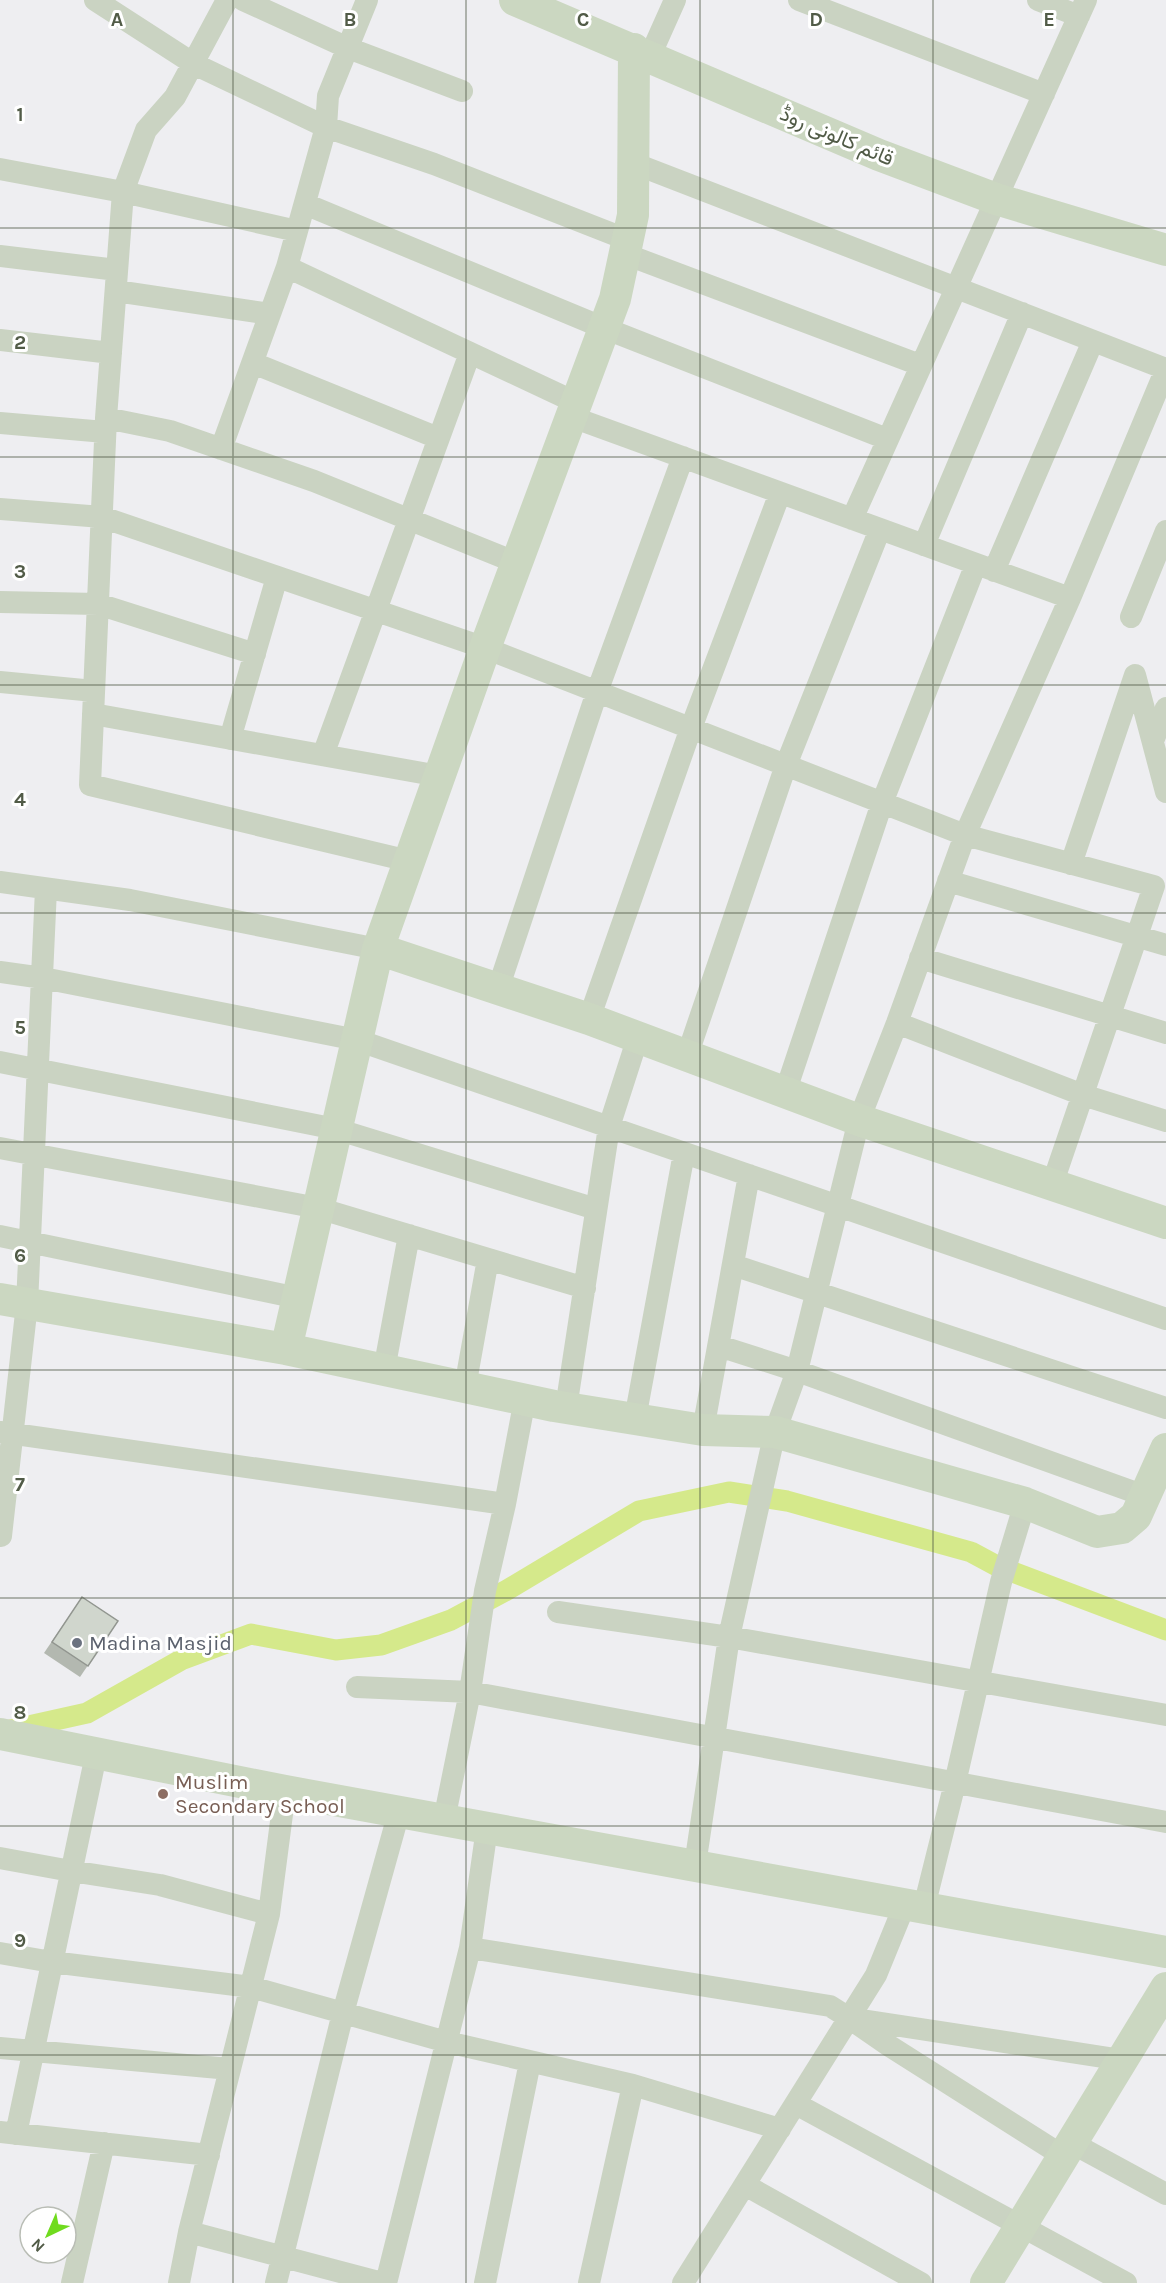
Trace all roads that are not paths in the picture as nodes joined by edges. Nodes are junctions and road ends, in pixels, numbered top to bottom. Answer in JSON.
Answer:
{"nodes":[{"id":1,"x":95,"y":0,"type":"edge"},
{"id":2,"x":227,"y":0,"type":"edge"},
{"id":3,"x":243,"y":0,"type":"edge"},
{"id":4,"x":367,"y":0,"type":"edge"},
{"id":5,"x":515,"y":0,"type":"edge"},
{"id":6,"x":675,"y":0,"type":"edge"},
{"id":7,"x":799,"y":0,"type":"edge"},
{"id":8,"x":1038,"y":0,"type":"edge"},
{"id":9,"x":1083,"y":8,"type":"edge"},
{"id":10,"x":348,"y":48,"type":"junction"},
{"id":11,"x":642,"y":52,"type":"junction"},
{"id":12,"x":194,"y":64,"type":"junction"},
{"id":13,"x":462,"y":91,"type":"dead end"},
{"id":14,"x":1044,"y":94,"type":"junction"},
{"id":15,"x":326,"y":127,"type":"junction"},
{"id":16,"x":633,"y":163,"type":"junction"},
{"id":17,"x":0,"y":169,"type":"edge"},
{"id":18,"x":123,"y":192,"type":"junction"},
{"id":19,"x":996,"y":199,"type":"junction"},
{"id":20,"x":304,"y":204,"type":"junction"},
{"id":21,"x":297,"y":231,"type":"junction"},
{"id":22,"x":626,"y":247,"type":"junction"},
{"id":23,"x":1166,"y":250,"type":"edge"},
{"id":24,"x":0,"y":256,"type":"edge"},
{"id":25,"x":287,"y":267,"type":"junction"},
{"id":26,"x":116,"y":281,"type":"junction"},
{"id":27,"x":956,"y":288,"type":"junction"},
{"id":28,"x":1022,"y":313,"type":"junction"},
{"id":29,"x":270,"y":314,"type":"junction"},
{"id":30,"x":604,"y":328,"type":"junction"},
{"id":31,"x":0,"y":340,"type":"edge"},
{"id":32,"x":1093,"y":340,"type":"junction"},
{"id":33,"x":111,"y":353,"type":"junction"},
{"id":34,"x":470,"y":353,"type":"junction"},
{"id":35,"x":253,"y":363,"type":"junction"},
{"id":36,"x":920,"y":365,"type":"junction"},
{"id":37,"x":1166,"y":369,"type":"edge"},
{"id":38,"x":574,"y":410,"type":"junction"},
{"id":39,"x":0,"y":423,"type":"edge"},
{"id":40,"x":106,"y":425,"type":"junction"},
{"id":41,"x":438,"y":438,"type":"junction"},
{"id":42,"x":886,"y":439,"type":"junction"},
{"id":43,"x":221,"y":449,"type":"junction"},
{"id":44,"x":683,"y":457,"type":"junction"},
{"id":45,"x":780,"y":493,"type":"junction"},
{"id":46,"x":0,"y":509,"type":"edge"},
{"id":47,"x":102,"y":517,"type":"junction"},
{"id":48,"x":409,"y":519,"type":"junction"},
{"id":49,"x":852,"y":519,"type":"junction"},
{"id":50,"x":880,"y":529,"type":"junction"},
{"id":51,"x":1166,"y":531,"type":"edge"},
{"id":52,"x":924,"y":545,"type":"junction"},
{"id":53,"x":517,"y":563,"type":"junction"},
{"id":54,"x":985,"y":567,"type":"junction"},
{"id":55,"x":277,"y":577,"type":"junction"},
{"id":56,"x":1070,"y":598,"type":"junction"},
{"id":57,"x":0,"y":602,"type":"edge"},
{"id":58,"x":98,"y":604,"type":"junction"},
{"id":59,"x":375,"y":611,"type":"junction"},
{"id":60,"x":1131,"y":617,"type":"dead end"},
{"id":61,"x":485,"y":648,"type":"junction"},
{"id":62,"x":255,"y":654,"type":"junction"},
{"id":63,"x":0,"y":682,"type":"edge"},
{"id":64,"x":94,"y":691,"type":"junction"},
{"id":65,"x":597,"y":692,"type":"junction"},
{"id":66,"x":1166,"y":708,"type":"edge"},
{"id":67,"x":93,"y":714,"type":"junction"},
{"id":68,"x":691,"y":728,"type":"junction"},
{"id":69,"x":230,"y":739,"type":"junction"},
{"id":70,"x":1153,"y":741,"type":"junction"},
{"id":71,"x":323,"y":755,"type":"junction"},
{"id":72,"x":786,"y":765,"type":"junction"},
{"id":73,"x":439,"y":776,"type":"junction"},
{"id":74,"x":1166,"y":792,"type":"edge"},
{"id":75,"x":882,"y":803,"type":"junction"},
{"id":76,"x":965,"y":835,"type":"junction"},
{"id":77,"x":409,"y":861,"type":"junction"},
{"id":78,"x":1071,"y":864,"type":"junction"},
{"id":79,"x":948,"y":881,"type":"junction"},
{"id":80,"x":0,"y":882,"type":"edge"},
{"id":81,"x":46,"y":889,"type":"junction"},
{"id":82,"x":1137,"y":936,"type":"junction"},
{"id":83,"x":1166,"y":945,"type":"edge"},
{"id":84,"x":378,"y":949,"type":"junction"},
{"id":85,"x":920,"y":958,"type":"junction"},
{"id":86,"x":0,"y":972,"type":"edge"},
{"id":87,"x":43,"y":978,"type":"junction"},
{"id":88,"x":498,"y":989,"type":"junction"},
{"id":89,"x":1110,"y":1016,"type":"junction"},
{"id":90,"x":589,"y":1019,"type":"junction"},
{"id":91,"x":897,"y":1023,"type":"junction"},
{"id":92,"x":1166,"y":1033,"type":"edge"},
{"id":93,"x":638,"y":1037,"type":"junction"},
{"id":94,"x":357,"y":1040,"type":"junction"},
{"id":95,"x":687,"y":1056,"type":"junction"},
{"id":96,"x":0,"y":1062,"type":"edge"},
{"id":97,"x":38,"y":1069,"type":"junction"},
{"id":98,"x":785,"y":1093,"type":"junction"},
{"id":99,"x":1083,"y":1095,"type":"junction"},
{"id":100,"x":859,"y":1120,"type":"junction"},
{"id":101,"x":1166,"y":1121,"type":"edge"},
{"id":102,"x":609,"y":1127,"type":"junction"},
{"id":103,"x":336,"y":1129,"type":"junction"},
{"id":104,"x":0,"y":1148,"type":"edge"},
{"id":105,"x":34,"y":1153,"type":"junction"},
{"id":106,"x":684,"y":1153,"type":"junction"},
{"id":107,"x":749,"y":1176,"type":"junction"},
{"id":108,"x":1052,"y":1185,"type":"junction"},
{"id":109,"x":838,"y":1206,"type":"junction"},
{"id":110,"x":318,"y":1208,"type":"junction"},
{"id":111,"x":596,"y":1209,"type":"junction"},
{"id":112,"x":1166,"y":1222,"type":"edge"},
{"id":113,"x":409,"y":1235,"type":"junction"},
{"id":114,"x":0,"y":1236,"type":"edge"},
{"id":115,"x":30,"y":1241,"type":"junction"},
{"id":116,"x":488,"y":1259,"type":"junction"},
{"id":117,"x":733,"y":1265,"type":"junction"},
{"id":118,"x":585,"y":1288,"type":"junction"},
{"id":119,"x":816,"y":1293,"type":"junction"},
{"id":120,"x":298,"y":1298,"type":"junction"},
{"id":121,"x":14,"y":1301,"type":"edge"},
{"id":122,"x":1166,"y":1319,"type":"edge"},
{"id":123,"x":719,"y":1346,"type":"junction"},
{"id":124,"x":286,"y":1350,"type":"junction"},
{"id":125,"x":384,"y":1370,"type":"junction"},
{"id":126,"x":798,"y":1371,"type":"junction"},
{"id":127,"x":465,"y":1387,"type":"junction"},
{"id":128,"x":525,"y":1399,"type":"junction"},
{"id":129,"x":566,"y":1408,"type":"junction"},
{"id":130,"x":1166,"y":1408,"type":"edge"},
{"id":131,"x":635,"y":1419,"type":"junction"},
{"id":132,"x":703,"y":1430,"type":"junction"},
{"id":133,"x":775,"y":1432,"type":"junction"},
{"id":134,"x":6,"y":1433,"type":"edge"},
{"id":135,"x":1166,"y":1449,"type":"edge"},
{"id":136,"x":1145,"y":1496,"type":"junction"},
{"id":137,"x":1025,"y":1503,"type":"junction"},
{"id":138,"x":505,"y":1504,"type":"junction"},
{"id":139,"x":1,"y":1536,"type":"edge"},
{"id":140,"x":558,"y":1612,"type":"dead end"},
{"id":141,"x":729,"y":1637,"type":"junction"},
{"id":142,"x":979,"y":1681,"type":"junction"},
{"id":143,"x":357,"y":1687,"type":"dead end"},
{"id":144,"x":470,"y":1692,"type":"junction"},
{"id":145,"x":1166,"y":1715,"type":"edge"},
{"id":146,"x":0,"y":1734,"type":"edge"},
{"id":147,"x":714,"y":1738,"type":"junction"},
{"id":148,"x":96,"y":1755,"type":"junction"},
{"id":149,"x":955,"y":1783,"type":"junction"},
{"id":150,"x":285,"y":1791,"type":"junction"},
{"id":151,"x":399,"y":1812,"type":"junction"},
{"id":152,"x":444,"y":1820,"type":"junction"},
{"id":153,"x":1166,"y":1822,"type":"edge"},
{"id":154,"x":487,"y":1828,"type":"junction"},
{"id":155,"x":0,"y":1858,"type":"edge"},
{"id":156,"x":695,"y":1865,"type":"junction"},
{"id":157,"x":71,"y":1871,"type":"junction"},
{"id":158,"x":914,"y":1905,"type":"junction"},
{"id":159,"x":269,"y":1914,"type":"junction"},
{"id":160,"x":470,"y":1948,"type":"junction"},
{"id":161,"x":1166,"y":1952,"type":"edge"},
{"id":162,"x":0,"y":1953,"type":"edge"},
{"id":163,"x":52,"y":1962,"type":"junction"},
{"id":164,"x":251,"y":1987,"type":"junction"},
{"id":165,"x":1166,"y":1988,"type":"edge"},
{"id":166,"x":343,"y":2013,"type":"junction"},
{"id":167,"x":849,"y":2018,"type":"junction"},
{"id":168,"x":447,"y":2042,"type":"junction"},
{"id":169,"x":0,"y":2048,"type":"edge"},
{"id":170,"x":33,"y":2051,"type":"junction"},
{"id":171,"x":1122,"y":2060,"type":"junction"},
{"id":172,"x":530,"y":2062,"type":"junction"},
{"id":173,"x":230,"y":2069,"type":"junction"},
{"id":174,"x":633,"y":2085,"type":"junction"},
{"id":175,"x":796,"y":2104,"type":"junction"},
{"id":176,"x":780,"y":2129,"type":"junction"},
{"id":177,"x":8,"y":2133,"type":"edge"},
{"id":178,"x":104,"y":2143,"type":"junction"},
{"id":179,"x":1068,"y":2150,"type":"junction"},
{"id":180,"x":209,"y":2155,"type":"junction"},
{"id":181,"x":745,"y":2185,"type":"junction"},
{"id":182,"x":1166,"y":2194,"type":"edge"},
{"id":183,"x":1021,"y":2226,"type":"junction"},
{"id":184,"x":189,"y":2232,"type":"junction"},
{"id":185,"x":282,"y":2257,"type":"junction"},
{"id":186,"x":688,"y":2282,"type":"edge"},
{"id":187,"x":72,"y":2283,"type":"edge"},
{"id":188,"x":179,"y":2283,"type":"edge"},
{"id":189,"x":276,"y":2283,"type":"edge"},
{"id":190,"x":382,"y":2283,"type":"edge"},
{"id":191,"x":386,"y":2283,"type":"edge"},
{"id":192,"x":485,"y":2283,"type":"edge"},
{"id":193,"x":589,"y":2283,"type":"edge"},
{"id":194,"x":921,"y":2283,"type":"edge"},
{"id":195,"x":986,"y":2283,"type":"edge"},
{"id":196,"x":1126,"y":2283,"type":"edge"}],
"edges":[{"from":1,"to":12,"type":"street"},
{"from":2,"to":12,"type":"street"},
{"from":3,"to":10,"type":"street"},
{"from":4,"to":10,"type":"street"},
{"from":5,"to":11,"type":"street","name":"قائم کالونی روڈ"},
{"from":6,"to":11,"type":"street"},
{"from":7,"to":14,"type":"street"},
{"from":8,"to":9,"type":"street"},
{"from":9,"to":14,"type":"street"},
{"from":10,"to":13,"type":"street"},
{"from":10,"to":15,"type":"street"},
{"from":11,"to":16,"type":"street"},
{"from":11,"to":19,"type":"street","name":"قائم کالونی روڈ"},
{"from":12,"to":15,"type":"street"},
{"from":12,"to":18,"type":"street"},
{"from":14,"to":19,"type":"street"},
{"from":15,"to":20,"type":"street"},
{"from":15,"to":22,"type":"street"},
{"from":16,"to":22,"type":"street"},
{"from":16,"to":27,"type":"street"},
{"from":17,"to":18,"type":"street"},
{"from":18,"to":21,"type":"street"},
{"from":18,"to":26,"type":"street"},
{"from":19,"to":23,"type":"street","name":"قائم کالونی روڈ"},
{"from":19,"to":27,"type":"street"},
{"from":20,"to":21,"type":"street"},
{"from":20,"to":30,"type":"street"},
{"from":21,"to":25,"type":"street"},
{"from":22,"to":30,"type":"street"},
{"from":22,"to":36,"type":"street"},
{"from":24,"to":26,"type":"street"},
{"from":25,"to":29,"type":"street"},
{"from":25,"to":34,"type":"street"},
{"from":26,"to":29,"type":"street"},
{"from":26,"to":33,"type":"street"},
{"from":27,"to":28,"type":"street"},
{"from":27,"to":36,"type":"street"},
{"from":28,"to":32,"type":"street"},
{"from":28,"to":52,"type":"street"},
{"from":29,"to":35,"type":"street"},
{"from":30,"to":38,"type":"street"},
{"from":30,"to":42,"type":"street"},
{"from":31,"to":33,"type":"street"},
{"from":32,"to":37,"type":"street"},
{"from":32,"to":54,"type":"street"},
{"from":33,"to":40,"type":"street"},
{"from":34,"to":38,"type":"street"},
{"from":34,"to":41,"type":"street"},
{"from":35,"to":41,"type":"street"},
{"from":35,"to":43,"type":"street"},
{"from":36,"to":42,"type":"street"},
{"from":37,"to":56,"type":"street"},
{"from":38,"to":44,"type":"street"},
{"from":38,"to":53,"type":"street"},
{"from":39,"to":40,"type":"street"},
{"from":40,"to":43,"type":"street"},
{"from":40,"to":47,"type":"street"},
{"from":41,"to":48,"type":"street"},
{"from":42,"to":49,"type":"street"},
{"from":43,"to":48,"type":"street"},
{"from":44,"to":45,"type":"street"},
{"from":44,"to":65,"type":"street"},
{"from":45,"to":49,"type":"street"},
{"from":45,"to":68,"type":"street"},
{"from":46,"to":47,"type":"street"},
{"from":47,"to":55,"type":"street"},
{"from":47,"to":58,"type":"street"},
{"from":48,"to":53,"type":"street"},
{"from":48,"to":59,"type":"street"},
{"from":49,"to":50,"type":"street"},
{"from":50,"to":52,"type":"street"},
{"from":50,"to":72,"type":"street"},
{"from":51,"to":60,"type":"street"},
{"from":52,"to":54,"type":"street"},
{"from":53,"to":61,"type":"street"},
{"from":54,"to":56,"type":"street"},
{"from":54,"to":75,"type":"street"},
{"from":55,"to":59,"type":"street"},
{"from":55,"to":62,"type":"street"},
{"from":56,"to":76,"type":"street"},
{"from":57,"to":58,"type":"street"},
{"from":58,"to":62,"type":"street"},
{"from":58,"to":64,"type":"street"},
{"from":59,"to":61,"type":"street"},
{"from":59,"to":71,"type":"street"},
{"from":61,"to":65,"type":"street"},
{"from":61,"to":73,"type":"street"},
{"from":62,"to":69,"type":"street"},
{"from":63,"to":64,"type":"street"},
{"from":64,"to":67,"type":"street"},
{"from":65,"to":68,"type":"street"},
{"from":65,"to":88,"type":"street"},
{"from":66,"to":70,"type":"street"},
{"from":67,"to":69,"type":"street"},
{"from":67,"to":77,"type":"street"},
{"from":68,"to":72,"type":"street"},
{"from":68,"to":90,"type":"street"},
{"from":69,"to":71,"type":"street"},
{"from":70,"to":74,"type":"street"},
{"from":70,"to":78,"type":"street"},
{"from":71,"to":73,"type":"street"},
{"from":72,"to":75,"type":"street"},
{"from":72,"to":95,"type":"street"},
{"from":73,"to":77,"type":"street"},
{"from":75,"to":76,"type":"street"},
{"from":75,"to":98,"type":"street"},
{"from":76,"to":78,"type":"street"},
{"from":76,"to":79,"type":"street"},
{"from":77,"to":84,"type":"street"},
{"from":78,"to":82,"type":"street"},
{"from":79,"to":82,"type":"street"},
{"from":79,"to":85,"type":"street"},
{"from":80,"to":81,"type":"street"},
{"from":81,"to":84,"type":"street"},
{"from":81,"to":87,"type":"street"},
{"from":82,"to":83,"type":"street"},
{"from":82,"to":89,"type":"street"},
{"from":84,"to":88,"type":"street"},
{"from":84,"to":94,"type":"street"},
{"from":85,"to":89,"type":"street"},
{"from":85,"to":91,"type":"street"},
{"from":86,"to":87,"type":"street"},
{"from":87,"to":94,"type":"street"},
{"from":87,"to":97,"type":"street"},
{"from":88,"to":90,"type":"street"},
{"from":89,"to":92,"type":"street"},
{"from":89,"to":99,"type":"street"},
{"from":90,"to":93,"type":"street"},
{"from":91,"to":99,"type":"street"},
{"from":91,"to":100,"type":"street"},
{"from":93,"to":95,"type":"street"},
{"from":93,"to":102,"type":"street"},
{"from":94,"to":102,"type":"street"},
{"from":94,"to":103,"type":"street"},
{"from":95,"to":98,"type":"street"},
{"from":96,"to":97,"type":"street"},
{"from":97,"to":103,"type":"street"},
{"from":97,"to":105,"type":"street"},
{"from":98,"to":100,"type":"street"},
{"from":99,"to":101,"type":"street"},
{"from":99,"to":108,"type":"street"},
{"from":100,"to":108,"type":"street"},
{"from":100,"to":109,"type":"street"},
{"from":102,"to":106,"type":"street"},
{"from":102,"to":111,"type":"street"},
{"from":103,"to":110,"type":"street"},
{"from":103,"to":111,"type":"street"},
{"from":104,"to":105,"type":"street"},
{"from":105,"to":110,"type":"street"},
{"from":105,"to":115,"type":"street"},
{"from":106,"to":107,"type":"street"},
{"from":106,"to":131,"type":"street"},
{"from":107,"to":109,"type":"street"},
{"from":107,"to":117,"type":"street"},
{"from":108,"to":112,"type":"street"},
{"from":109,"to":119,"type":"street"},
{"from":109,"to":122,"type":"street"},
{"from":110,"to":113,"type":"street"},
{"from":110,"to":120,"type":"street"},
{"from":111,"to":118,"type":"street"},
{"from":113,"to":116,"type":"street"},
{"from":113,"to":125,"type":"street"},
{"from":114,"to":115,"type":"street"},
{"from":115,"to":120,"type":"street"},
{"from":115,"to":121,"type":"street"},
{"from":116,"to":118,"type":"street"},
{"from":116,"to":127,"type":"street"},
{"from":117,"to":119,"type":"street"},
{"from":117,"to":123,"type":"street"},
{"from":118,"to":129,"type":"street"},
{"from":119,"to":126,"type":"street"},
{"from":119,"to":130,"type":"street"},
{"from":120,"to":124,"type":"street"},
{"from":121,"to":124,"type":"street"},
{"from":121,"to":134,"type":"street"},
{"from":123,"to":126,"type":"street"},
{"from":123,"to":132,"type":"street"},
{"from":124,"to":125,"type":"street"},
{"from":125,"to":127,"type":"street"},
{"from":126,"to":133,"type":"street"},
{"from":126,"to":136,"type":"street"},
{"from":127,"to":128,"type":"street"},
{"from":128,"to":129,"type":"street"},
{"from":128,"to":138,"type":"street"},
{"from":129,"to":131,"type":"street"},
{"from":131,"to":132,"type":"street"},
{"from":132,"to":133,"type":"street"},
{"from":133,"to":137,"type":"street"},
{"from":133,"to":141,"type":"street"},
{"from":134,"to":138,"type":"street"},
{"from":134,"to":139,"type":"street"},
{"from":135,"to":136,"type":"street"},
{"from":136,"to":137,"type":"street"},
{"from":137,"to":142,"type":"street"},
{"from":138,"to":144,"type":"street"},
{"from":140,"to":141,"type":"street"},
{"from":141,"to":142,"type":"street"},
{"from":141,"to":147,"type":"street"},
{"from":142,"to":145,"type":"street"},
{"from":142,"to":149,"type":"street"},
{"from":143,"to":144,"type":"street"},
{"from":144,"to":147,"type":"street"},
{"from":144,"to":152,"type":"street"},
{"from":146,"to":148,"type":"street"},
{"from":147,"to":149,"type":"street"},
{"from":147,"to":156,"type":"street"},
{"from":148,"to":150,"type":"street"},
{"from":148,"to":157,"type":"street"},
{"from":149,"to":153,"type":"street"},
{"from":149,"to":158,"type":"street"},
{"from":150,"to":151,"type":"street"},
{"from":150,"to":159,"type":"street"},
{"from":151,"to":152,"type":"street"},
{"from":151,"to":166,"type":"street"},
{"from":152,"to":154,"type":"street"},
{"from":154,"to":156,"type":"street"},
{"from":154,"to":160,"type":"street"},
{"from":155,"to":157,"type":"street"},
{"from":156,"to":158,"type":"street"},
{"from":157,"to":159,"type":"street"},
{"from":157,"to":163,"type":"street"},
{"from":158,"to":161,"type":"street"},
{"from":158,"to":167,"type":"street"},
{"from":159,"to":164,"type":"street"},
{"from":160,"to":167,"type":"street"},
{"from":160,"to":168,"type":"street"},
{"from":162,"to":163,"type":"street"},
{"from":163,"to":164,"type":"street"},
{"from":163,"to":170,"type":"street"},
{"from":164,"to":166,"type":"street"},
{"from":164,"to":173,"type":"street"},
{"from":165,"to":171,"type":"street"},
{"from":166,"to":168,"type":"street"},
{"from":166,"to":185,"type":"street"},
{"from":167,"to":171,"type":"street"},
{"from":167,"to":175,"type":"street"},
{"from":167,"to":179,"type":"street"},
{"from":168,"to":172,"type":"street"},
{"from":168,"to":191,"type":"street"},
{"from":169,"to":170,"type":"street"},
{"from":170,"to":173,"type":"street"},
{"from":170,"to":177,"type":"street"},
{"from":171,"to":179,"type":"street"},
{"from":172,"to":174,"type":"street"},
{"from":172,"to":192,"type":"street"},
{"from":173,"to":180,"type":"street"},
{"from":174,"to":176,"type":"street"},
{"from":174,"to":193,"type":"street"},
{"from":175,"to":176,"type":"street"},
{"from":175,"to":183,"type":"street"},
{"from":176,"to":181,"type":"street"},
{"from":177,"to":178,"type":"street"},
{"from":178,"to":180,"type":"street"},
{"from":178,"to":187,"type":"street"},
{"from":179,"to":182,"type":"street"},
{"from":179,"to":183,"type":"street"},
{"from":180,"to":184,"type":"street"},
{"from":181,"to":186,"type":"street"},
{"from":181,"to":194,"type":"street"},
{"from":183,"to":195,"type":"street"},
{"from":183,"to":196,"type":"street"},
{"from":184,"to":185,"type":"street"},
{"from":184,"to":188,"type":"street"},
{"from":185,"to":189,"type":"street"},
{"from":185,"to":190,"type":"street"}]}
